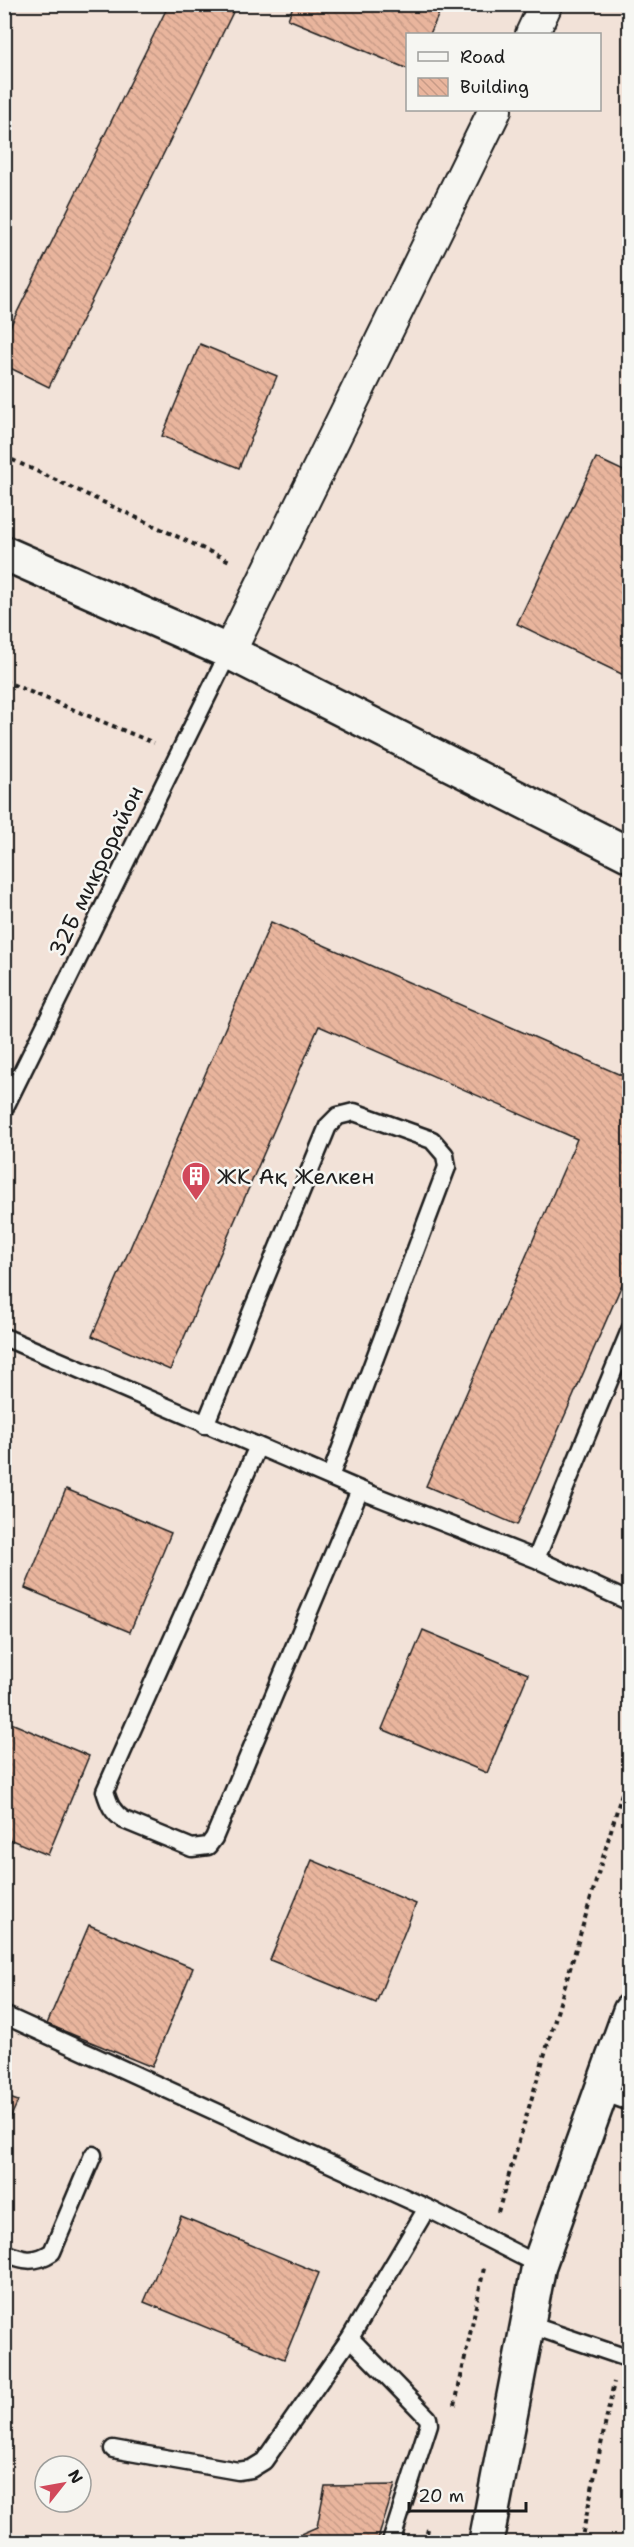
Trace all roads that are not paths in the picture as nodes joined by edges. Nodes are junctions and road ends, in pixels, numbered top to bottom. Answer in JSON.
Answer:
{"nodes":[{"id":1,"x":546,"y":4,"type":"edge"},
{"id":2,"x":532,"y":33,"type":"edge"},
{"id":3,"x":495,"y":111,"type":"edge"},
{"id":4,"x":4,"y":553,"type":"edge"},
{"id":5,"x":229,"y":652,"type":"junction"},
{"id":6,"x":630,"y":855,"type":"edge"},
{"id":7,"x":4,"y":1109,"type":"edge"},
{"id":8,"x":630,"y":1330,"type":"edge"},
{"id":9,"x":4,"y":1337,"type":"edge"},
{"id":10,"x":205,"y":1425,"type":"junction"},
{"id":11,"x":258,"y":1446,"type":"junction"},
{"id":12,"x":330,"y":1477,"type":"junction"},
{"id":13,"x":360,"y":1490,"type":"junction"},
{"id":14,"x":536,"y":1559,"type":"junction"},
{"id":15,"x":630,"y":1602,"type":"edge"},
{"id":16,"x":630,"y":2011,"type":"edge"},
{"id":17,"x":4,"y":2014,"type":"edge"},
{"id":18,"x":616,"y":2097,"type":"edge"},
{"id":19,"x":93,"y":2155,"type":"dead end"},
{"id":20,"x":427,"y":2208,"type":"junction"},
{"id":21,"x":4,"y":2253,"type":"edge"},
{"id":22,"x":539,"y":2265,"type":"junction"},
{"id":23,"x":527,"y":2324,"type":"junction"},
{"id":24,"x":350,"y":2338,"type":"junction"},
{"id":25,"x":625,"y":2357,"type":"edge"},
{"id":26,"x":113,"y":2449,"type":"dead end"},
{"id":27,"x":391,"y":2542,"type":"edge"},
{"id":28,"x":486,"y":2542,"type":"edge"}],
"edges":[{"from":1,"to":2,"type":"street"},
{"from":3,"to":5,"type":"street"},
{"from":4,"to":5,"type":"street"},
{"from":5,"to":6,"type":"street"},
{"from":5,"to":7,"type":"lane","name":"32Б микрорайон"},
{"from":8,"to":14,"type":"lane"},
{"from":9,"to":10,"type":"lane"},
{"from":10,"to":11,"type":"lane"},
{"from":10,"to":12,"type":"lane"},
{"from":11,"to":12,"type":"lane"},
{"from":11,"to":13,"type":"lane"},
{"from":12,"to":13,"type":"lane"},
{"from":13,"to":14,"type":"lane"},
{"from":14,"to":15,"type":"lane"},
{"from":16,"to":18,"type":"street"},
{"from":17,"to":20,"type":"lane"},
{"from":18,"to":22,"type":"street"},
{"from":19,"to":21,"type":"lane"},
{"from":20,"to":22,"type":"lane"},
{"from":20,"to":24,"type":"lane"},
{"from":22,"to":23,"type":"street"},
{"from":23,"to":25,"type":"lane"},
{"from":23,"to":28,"type":"street"},
{"from":24,"to":26,"type":"lane"},
{"from":24,"to":27,"type":"lane"}]}
